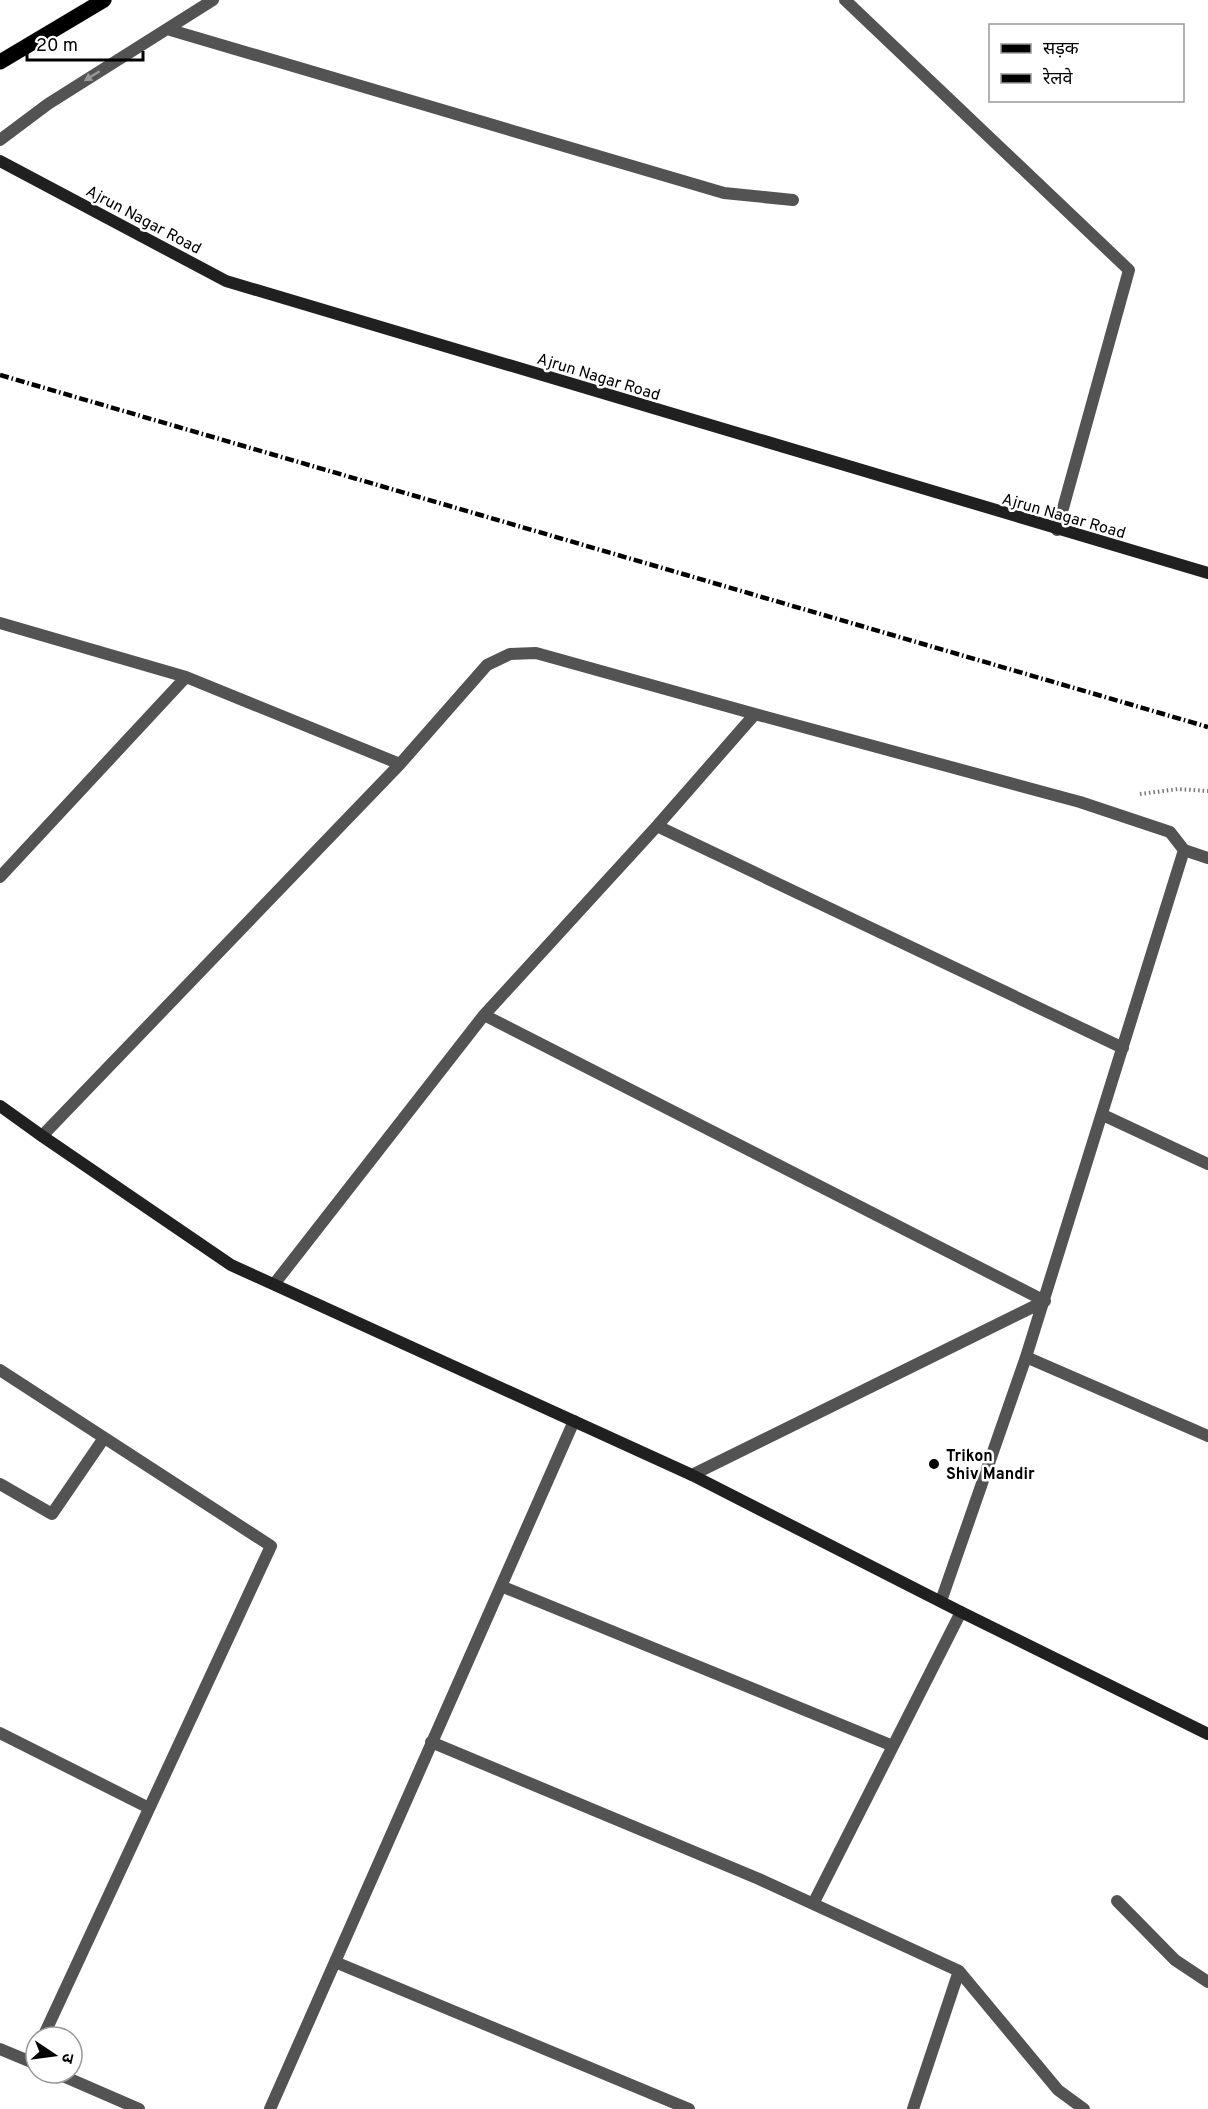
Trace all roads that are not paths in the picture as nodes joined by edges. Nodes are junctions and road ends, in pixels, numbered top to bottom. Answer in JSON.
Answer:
{"nodes":[{"id":1,"x":104,"y":0,"type":"edge"},
{"id":2,"x":213,"y":0,"type":"edge"},
{"id":3,"x":845,"y":0,"type":"edge"},
{"id":4,"x":167,"y":29,"type":"junction"},
{"id":5,"x":0,"y":62,"type":"edge"},
{"id":6,"x":0,"y":140,"type":"edge"},
{"id":7,"x":0,"y":161,"type":"edge"},
{"id":8,"x":793,"y":200,"type":"dead end"},
{"id":9,"x":1057,"y":530,"type":"junction"},
{"id":10,"x":1208,"y":573,"type":"edge"},
{"id":11,"x":0,"y":623,"type":"edge"},
{"id":12,"x":186,"y":677,"type":"junction"},
{"id":13,"x":755,"y":714,"type":"junction"},
{"id":14,"x":400,"y":764,"type":"junction"},
{"id":15,"x":657,"y":826,"type":"junction"},
{"id":16,"x":1184,"y":850,"type":"junction"},
{"id":17,"x":1208,"y":858,"type":"edge"},
{"id":18,"x":0,"y":877,"type":"edge"},
{"id":19,"x":484,"y":1016,"type":"junction"},
{"id":20,"x":1123,"y":1048,"type":"junction"},
{"id":21,"x":0,"y":1106,"type":"edge"},
{"id":22,"x":1103,"y":1115,"type":"junction"},
{"id":23,"x":42,"y":1136,"type":"junction"},
{"id":24,"x":1208,"y":1164,"type":"edge"},
{"id":25,"x":275,"y":1283,"type":"junction"},
{"id":26,"x":1045,"y":1301,"type":"junction"},
{"id":27,"x":1026,"y":1357,"type":"junction"},
{"id":28,"x":0,"y":1371,"type":"edge"},
{"id":29,"x":574,"y":1421,"type":"junction"},
{"id":30,"x":1208,"y":1436,"type":"edge"},
{"id":31,"x":104,"y":1438,"type":"junction"},
{"id":32,"x":692,"y":1475,"type":"junction"},
{"id":33,"x":0,"y":1485,"type":"edge"},
{"id":34,"x":501,"y":1586,"type":"junction"},
{"id":35,"x":941,"y":1601,"type":"junction"},
{"id":36,"x":961,"y":1612,"type":"junction"},
{"id":37,"x":0,"y":1733,"type":"edge"},
{"id":38,"x":1208,"y":1734,"type":"edge"},
{"id":39,"x":431,"y":1742,"type":"junction"},
{"id":40,"x":893,"y":1746,"type":"junction"},
{"id":41,"x":149,"y":1808,"type":"junction"},
{"id":42,"x":1118,"y":1901,"type":"dead end"},
{"id":43,"x":813,"y":1904,"type":"junction"},
{"id":44,"x":335,"y":1962,"type":"junction"},
{"id":45,"x":959,"y":1971,"type":"junction"},
{"id":46,"x":1208,"y":1982,"type":"edge"},
{"id":47,"x":49,"y":2025,"type":"edge"},
{"id":48,"x":0,"y":2049,"type":"edge"},
{"id":49,"x":24,"y":2056,"type":"edge"},
{"id":50,"x":84,"y":2085,"type":"edge"},
{"id":51,"x":139,"y":2109,"type":"edge"},
{"id":52,"x":270,"y":2109,"type":"edge"},
{"id":53,"x":689,"y":2109,"type":"edge"},
{"id":54,"x":913,"y":2109,"type":"edge"},
{"id":55,"x":1084,"y":2109,"type":"edge"}],
"edges":[{"from":1,"to":5,"type":"main road"},
{"from":2,"to":4,"type":"street"},
{"from":3,"to":9,"type":"street"},
{"from":4,"to":6,"type":"street","one_way":true},
{"from":4,"to":8,"type":"street"},
{"from":7,"to":9,"type":"street","name":"Ajrun Nagar Road"},
{"from":9,"to":10,"type":"street","name":"Ajrun Nagar Road"},
{"from":11,"to":12,"type":"street"},
{"from":12,"to":14,"type":"street"},
{"from":12,"to":18,"type":"street"},
{"from":13,"to":14,"type":"street"},
{"from":13,"to":15,"type":"street"},
{"from":13,"to":16,"type":"street"},
{"from":14,"to":23,"type":"street"},
{"from":15,"to":19,"type":"street"},
{"from":15,"to":20,"type":"street"},
{"from":16,"to":17,"type":"street"},
{"from":16,"to":20,"type":"street"},
{"from":19,"to":25,"type":"street"},
{"from":19,"to":26,"type":"street"},
{"from":20,"to":22,"type":"street"},
{"from":21,"to":23,"type":"street"},
{"from":22,"to":24,"type":"street"},
{"from":22,"to":26,"type":"street"},
{"from":23,"to":25,"type":"street"},
{"from":25,"to":29,"type":"street"},
{"from":26,"to":27,"type":"street"},
{"from":26,"to":32,"type":"street"},
{"from":27,"to":30,"type":"street"},
{"from":27,"to":35,"type":"street"},
{"from":28,"to":31,"type":"street"},
{"from":29,"to":32,"type":"street"},
{"from":29,"to":34,"type":"street"},
{"from":31,"to":33,"type":"street"},
{"from":31,"to":41,"type":"street"},
{"from":32,"to":35,"type":"street"},
{"from":34,"to":39,"type":"street"},
{"from":34,"to":40,"type":"street"},
{"from":35,"to":36,"type":"street"},
{"from":36,"to":38,"type":"street"},
{"from":36,"to":40,"type":"street"},
{"from":37,"to":41,"type":"street"},
{"from":39,"to":43,"type":"street"},
{"from":39,"to":44,"type":"street"},
{"from":40,"to":43,"type":"street"},
{"from":41,"to":47,"type":"street"},
{"from":42,"to":46,"type":"street"},
{"from":43,"to":45,"type":"street"},
{"from":44,"to":52,"type":"street"},
{"from":44,"to":53,"type":"street"},
{"from":45,"to":54,"type":"street"},
{"from":45,"to":55,"type":"street"},
{"from":48,"to":49,"type":"street"},
{"from":50,"to":51,"type":"street"}]}
